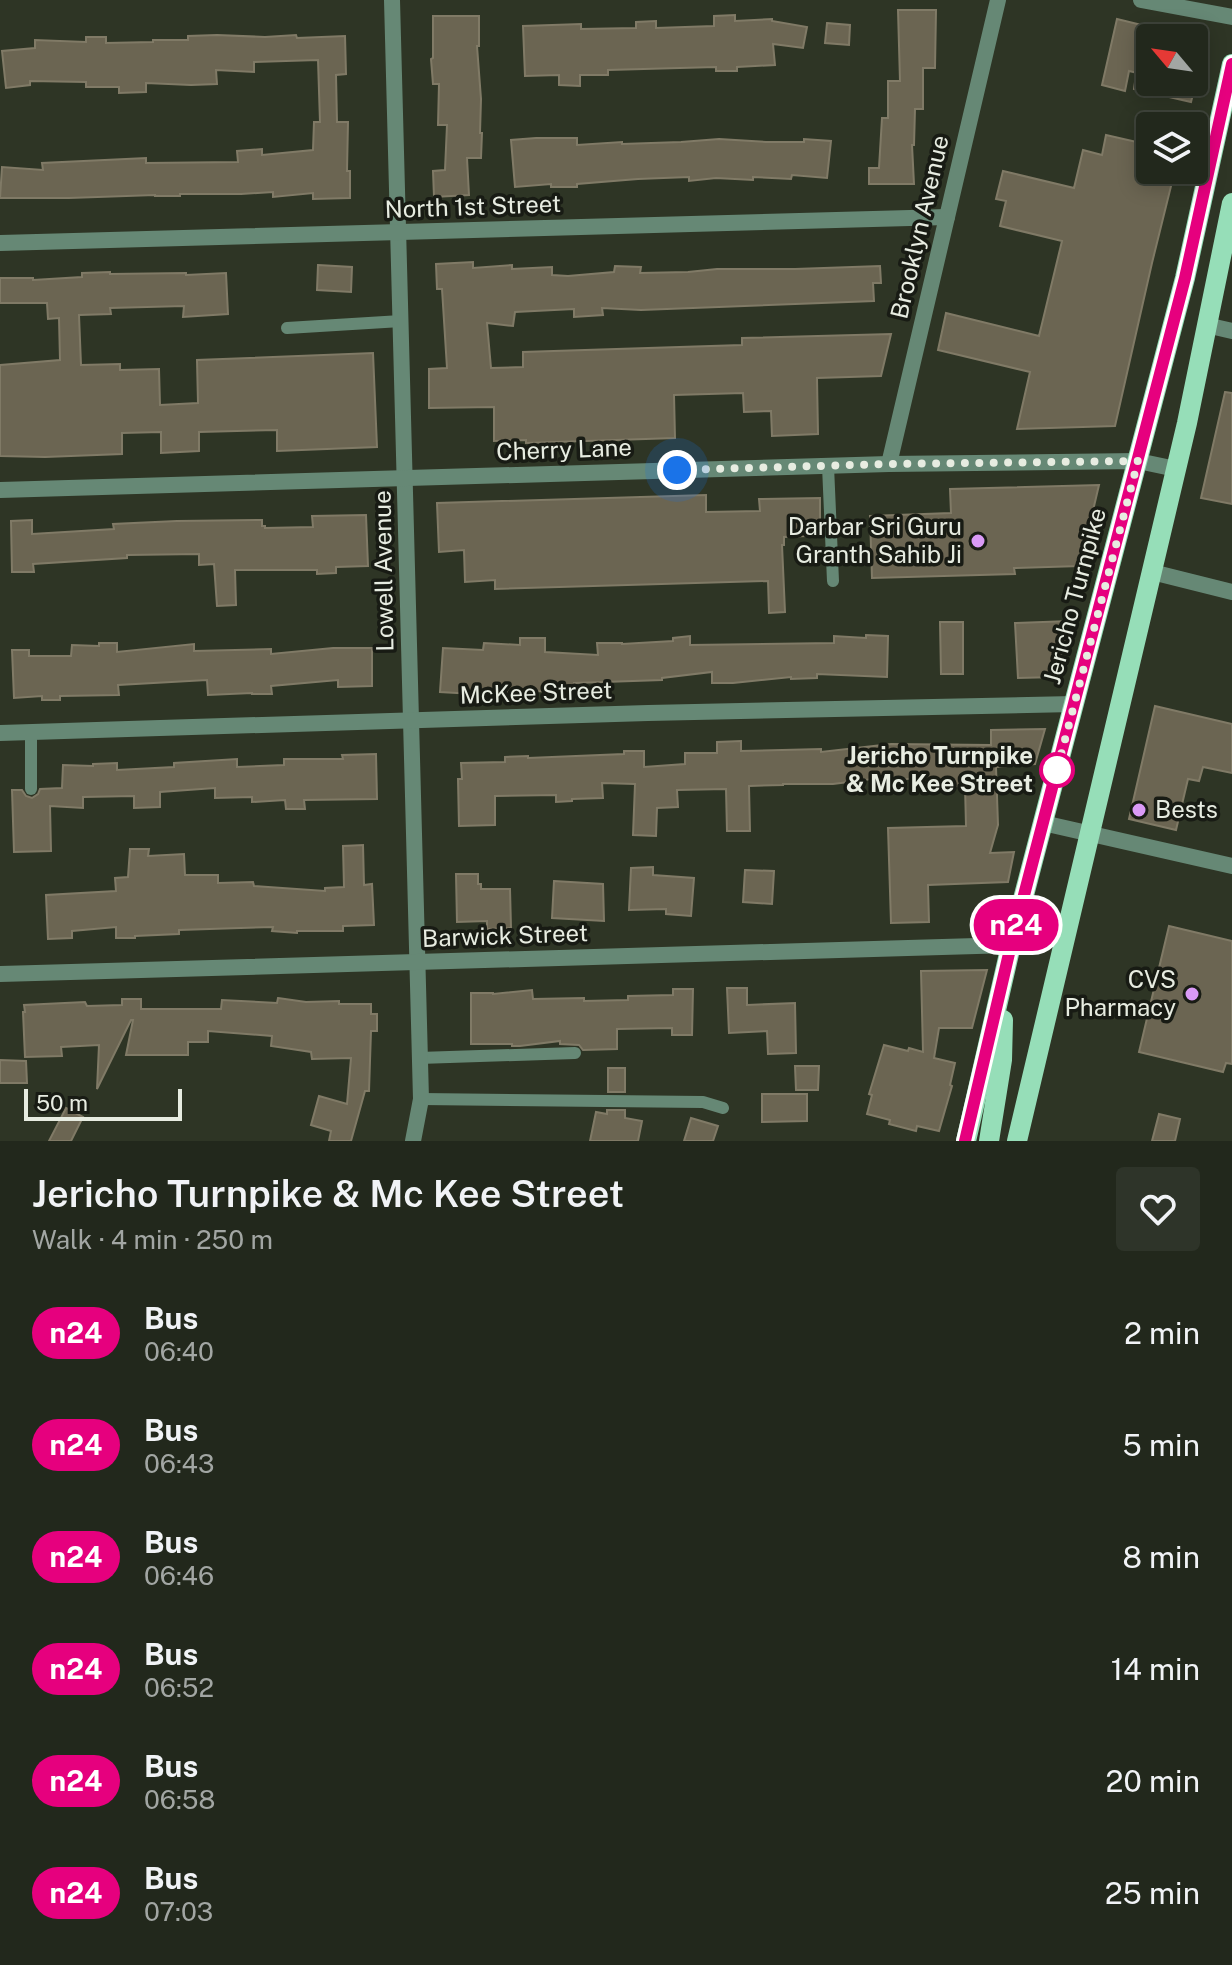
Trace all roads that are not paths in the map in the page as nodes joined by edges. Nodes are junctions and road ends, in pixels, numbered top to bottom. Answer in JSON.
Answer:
{"nodes":[{"id":1,"x":392,"y":0,"type":"edge"},
{"id":2,"x":998,"y":0,"type":"edge"},
{"id":3,"x":1141,"y":0,"type":"edge"},
{"id":4,"x":1232,"y":17,"type":"edge"},
{"id":5,"x":1232,"y":64,"type":"edge"},
{"id":6,"x":1228,"y":95,"type":"edge"},
{"id":7,"x":1232,"y":203,"type":"edge"},
{"id":8,"x":947,"y":217,"type":"junction"},
{"id":9,"x":399,"y":233,"type":"junction"},
{"id":10,"x":0,"y":243,"type":"edge"},
{"id":11,"x":401,"y":321,"type":"junction"},
{"id":12,"x":1206,"y":325,"type":"junction"},
{"id":13,"x":287,"y":328,"type":"dead end"},
{"id":14,"x":1232,"y":331,"type":"edge"},
{"id":15,"x":1138,"y":461,"type":"junction"},
{"id":16,"x":889,"y":464,"type":"junction"},
{"id":17,"x":828,"y":466,"type":"junction"},
{"id":18,"x":1176,"y":469,"type":"junction"},
{"id":19,"x":405,"y":478,"type":"junction"},
{"id":20,"x":0,"y":490,"type":"edge"},
{"id":21,"x":1152,"y":572,"type":"junction"},
{"id":22,"x":833,"y":581,"type":"dead end"},
{"id":23,"x":1232,"y":592,"type":"edge"},
{"id":24,"x":1074,"y":704,"type":"junction"},
{"id":25,"x":411,"y":722,"type":"junction"},
{"id":26,"x":31,"y":732,"type":"junction"},
{"id":27,"x":0,"y":733,"type":"edge"},
{"id":28,"x":31,"y":789,"type":"dead end"},
{"id":29,"x":1043,"y":823,"type":"junction"},
{"id":30,"x":1090,"y":834,"type":"junction"},
{"id":31,"x":1232,"y":866,"type":"edge"},
{"id":32,"x":1011,"y":945,"type":"junction"},
{"id":33,"x":418,"y":962,"type":"junction"},
{"id":34,"x":0,"y":974,"type":"edge"},
{"id":35,"x":1004,"y":980,"type":"junction"},
{"id":36,"x":575,"y":1053,"type":"dead end"},
{"id":37,"x":419,"y":1058,"type":"junction"},
{"id":38,"x":421,"y":1099,"type":"junction"},
{"id":39,"x":723,"y":1108,"type":"dead end"},
{"id":40,"x":413,"y":1141,"type":"edge"},
{"id":41,"x":966,"y":1141,"type":"edge"},
{"id":42,"x":989,"y":1141,"type":"edge"},
{"id":43,"x":1017,"y":1141,"type":"edge"}],
"edges":[{"from":1,"to":9,"type":"street","name":"Lowell Avenue"},
{"from":2,"to":8,"type":"street","name":"Brooklyn Avenue"},
{"from":3,"to":4,"type":"street"},
{"from":5,"to":6,"type":"main road","name":"Jericho Turnpike"},
{"from":6,"to":15,"type":"main road","name":"Jericho Turnpike"},
{"from":7,"to":12,"type":"main road"},
{"from":8,"to":9,"type":"street","name":"North 1st Street"},
{"from":8,"to":16,"type":"street","name":"Brooklyn Avenue"},
{"from":9,"to":10,"type":"street","name":"North 1st Street"},
{"from":9,"to":11,"type":"street","name":"Lowell Avenue"},
{"from":11,"to":13,"type":"lane"},
{"from":11,"to":19,"type":"street","name":"Lowell Avenue"},
{"from":12,"to":14,"type":"street"},
{"from":12,"to":18,"type":"main road"},
{"from":15,"to":16,"type":"street","name":"Cherry Lane"},
{"from":15,"to":18,"type":"street","name":"Cherry Lane"},
{"from":15,"to":24,"type":"main road","name":"Jericho Turnpike"},
{"from":16,"to":17,"type":"street","name":"Cherry Lane"},
{"from":17,"to":19,"type":"street","name":"Cherry Lane"},
{"from":17,"to":22,"type":"lane"},
{"from":18,"to":21,"type":"main road"},
{"from":19,"to":20,"type":"street","name":"Cherry Lane"},
{"from":19,"to":25,"type":"street","name":"Lowell Avenue"},
{"from":21,"to":23,"type":"street"},
{"from":21,"to":30,"type":"main road"},
{"from":24,"to":25,"type":"street","name":"McKee Street"},
{"from":24,"to":29,"type":"main road","name":"Jericho Turnpike"},
{"from":25,"to":26,"type":"street","name":"McKee Street"},
{"from":25,"to":33,"type":"street","name":"Lowell Avenue"},
{"from":26,"to":27,"type":"street","name":"McKee Street"},
{"from":26,"to":28,"type":"lane"},
{"from":29,"to":30,"type":"street"},
{"from":29,"to":32,"type":"main road","name":"Jericho Turnpike"},
{"from":30,"to":31,"type":"street"},
{"from":30,"to":43,"type":"main road"},
{"from":32,"to":33,"type":"street","name":"Barwick Street"},
{"from":32,"to":35,"type":"main road","name":"Jericho Turnpike"},
{"from":33,"to":34,"type":"street","name":"Barwick Street"},
{"from":33,"to":37,"type":"street","name":"Lowell Avenue"},
{"from":35,"to":41,"type":"main road","name":"Jericho Turnpike"},
{"from":35,"to":42,"type":"main road"},
{"from":36,"to":37,"type":"lane"},
{"from":37,"to":38,"type":"street","name":"Lowell Avenue"},
{"from":38,"to":39,"type":"lane"},
{"from":38,"to":40,"type":"street","name":"Lowell Avenue"}]}
